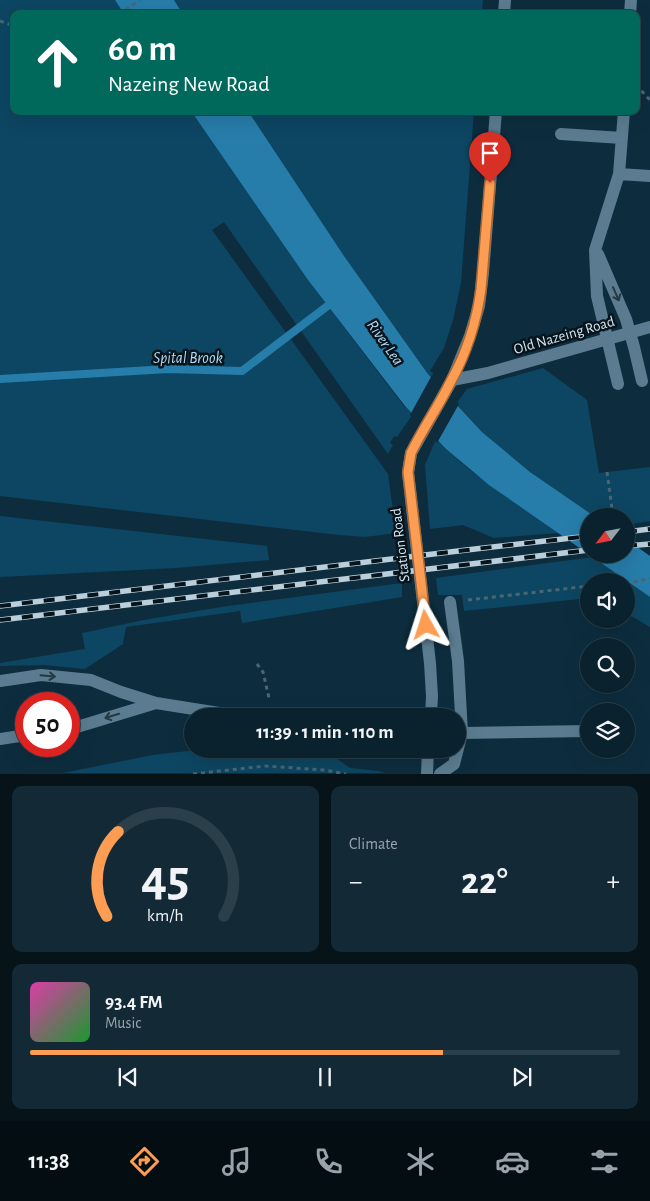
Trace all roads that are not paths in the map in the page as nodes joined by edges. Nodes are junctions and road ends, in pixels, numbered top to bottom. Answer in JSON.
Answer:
{"nodes":[{"id":1,"x":496,"y":115,"type":"edge"},
{"id":2,"x":624,"y":115,"type":"edge"},
{"id":3,"x":561,"y":134,"type":"dead end"},
{"id":4,"x":622,"y":138,"type":"junction"},
{"id":5,"x":619,"y":174,"type":"junction"},
{"id":6,"x":650,"y":176,"type":"edge"},
{"id":7,"x":596,"y":250,"type":"junction"},
{"id":8,"x":650,"y":327,"type":"edge"},
{"id":9,"x":452,"y":380,"type":"junction"},
{"id":10,"x":642,"y":381,"type":"dead end"},
{"id":11,"x":618,"y":384,"type":"dead end"},
{"id":12,"x":450,"y":602,"type":"road end"},
{"id":13,"x":0,"y":681,"type":"edge"},
{"id":14,"x":156,"y":703,"type":"junction"},
{"id":15,"x":188,"y":708,"type":"edge"},
{"id":16,"x":431,"y":708,"type":"edge"},
{"id":17,"x":461,"y":708,"type":"edge"},
{"id":18,"x":80,"y":726,"type":"edge"},
{"id":19,"x":580,"y":731,"type":"edge"},
{"id":20,"x":466,"y":733,"type":"edge"},
{"id":21,"x":15,"y":737,"type":"edge"},
{"id":22,"x":0,"y":739,"type":"edge"},
{"id":23,"x":428,"y":758,"type":"edge"},
{"id":24,"x":456,"y":758,"type":"edge"},
{"id":25,"x":427,"y":774,"type":"edge"},
{"id":26,"x":440,"y":774,"type":"edge"}],
"edges":[{"from":1,"to":9,"type":"main road","name":"Station Road"},
{"from":2,"to":4,"type":"main road"},
{"from":3,"to":4,"type":"main road"},
{"from":4,"to":5,"type":"main road"},
{"from":5,"to":6,"type":"main road"},
{"from":5,"to":7,"type":"main road"},
{"from":7,"to":10,"type":"main road","one_way":true},
{"from":7,"to":11,"type":"main road"},
{"from":8,"to":9,"type":"main road","name":"Old Nazeing Road"},
{"from":9,"to":16,"type":"main road","name":"Station Road"},
{"from":12,"to":17,"type":"main road"},
{"from":13,"to":14,"type":"main road","one_way":true},
{"from":14,"to":15,"type":"main road"},
{"from":14,"to":18,"type":"main road","one_way":true},
{"from":19,"to":20,"type":"main road"},
{"from":21,"to":22,"type":"main road"},
{"from":23,"to":25,"type":"main road"},
{"from":24,"to":26,"type":"main road"}]}
